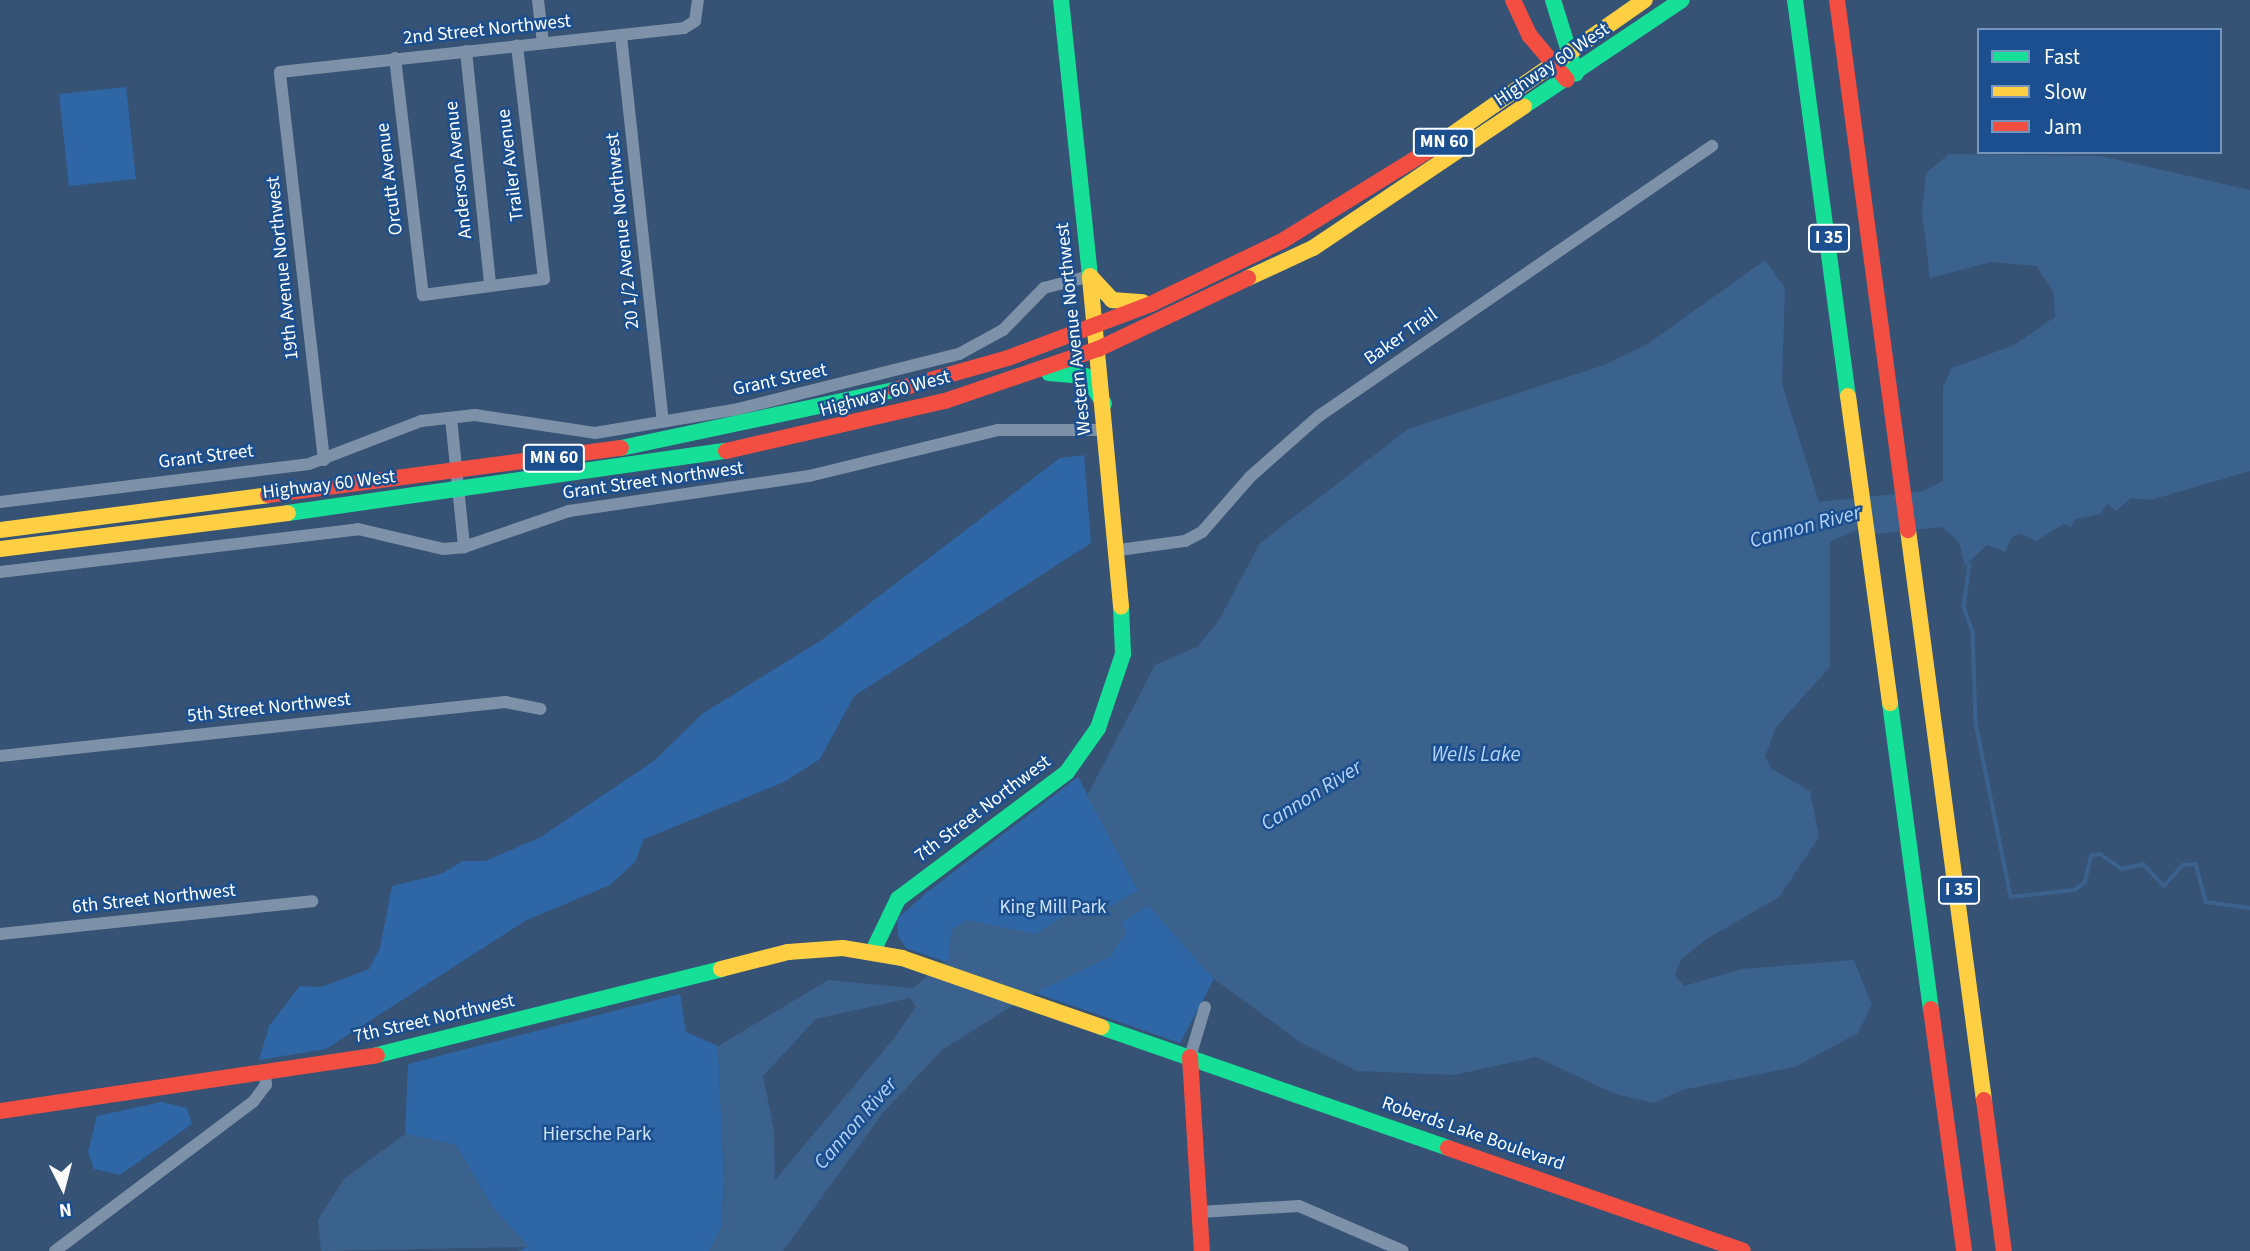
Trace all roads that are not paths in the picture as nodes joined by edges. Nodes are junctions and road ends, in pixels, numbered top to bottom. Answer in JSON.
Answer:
{"nodes":[{"id":1,"x":538,"y":0,"type":"edge"},
{"id":2,"x":698,"y":0,"type":"edge"},
{"id":3,"x":1062,"y":0,"type":"edge"},
{"id":4,"x":1513,"y":0,"type":"edge"},
{"id":5,"x":1553,"y":0,"type":"edge"},
{"id":6,"x":1645,"y":0,"type":"edge"},
{"id":7,"x":1682,"y":0,"type":"edge"},
{"id":8,"x":1795,"y":0,"type":"edge"},
{"id":9,"x":1837,"y":0,"type":"edge"},
{"id":10,"x":621,"y":36,"type":"junction"},
{"id":11,"x":543,"y":43,"type":"junction"},
{"id":12,"x":517,"y":46,"type":"junction"},
{"id":13,"x":466,"y":51,"type":"junction"},
{"id":14,"x":395,"y":58,"type":"junction"},
{"id":15,"x":1560,"y":60,"type":"junction"},
{"id":16,"x":280,"y":72,"type":"joint"},
{"id":17,"x":1572,"y":77,"type":"junction"},
{"id":18,"x":1712,"y":146,"type":"dead end"},
{"id":19,"x":1090,"y":276,"type":"junction"},
{"id":20,"x":490,"y":285,"type":"junction"},
{"id":21,"x":1168,"y":296,"type":"junction"},
{"id":22,"x":1096,"y":327,"type":"junction"},
{"id":23,"x":1098,"y":349,"type":"junction"},
{"id":24,"x":1010,"y":380,"type":"junction"},
{"id":25,"x":1104,"y":404,"type":"junction"},
{"id":26,"x":452,"y":418,"type":"junction"},
{"id":27,"x":663,"y":422,"type":"junction"},
{"id":28,"x":1106,"y":430,"type":"junction"},
{"id":29,"x":324,"y":460,"type":"junction"},
{"id":30,"x":458,"y":469,"type":"junction"},
{"id":31,"x":458,"y":491,"type":"junction"},
{"id":32,"x":0,"y":502,"type":"edge"},
{"id":33,"x":0,"y":530,"type":"edge"},
{"id":34,"x":464,"y":547,"type":"junction"},
{"id":35,"x":0,"y":548,"type":"edge"},
{"id":36,"x":1119,"y":550,"type":"junction"},
{"id":37,"x":0,"y":572,"type":"edge"},
{"id":38,"x":1123,"y":654,"type":"joint"},
{"id":39,"x":540,"y":709,"type":"dead end"},
{"id":40,"x":0,"y":756,"type":"edge"},
{"id":41,"x":312,"y":901,"type":"dead end"},
{"id":42,"x":0,"y":934,"type":"edge"},
{"id":43,"x":873,"y":951,"type":"junction"},
{"id":44,"x":1205,"y":1007,"type":"dead end"},
{"id":45,"x":1190,"y":1057,"type":"junction"},
{"id":46,"x":265,"y":1073,"type":"junction"},
{"id":47,"x":0,"y":1111,"type":"edge"},
{"id":48,"x":1200,"y":1212,"type":"junction"},
{"id":49,"x":2004,"y":1246,"type":"edge"},
{"id":50,"x":1964,"y":1247,"type":"edge"},
{"id":51,"x":55,"y":1251,"type":"edge"},
{"id":52,"x":1202,"y":1251,"type":"edge"},
{"id":53,"x":1404,"y":1251,"type":"edge"},
{"id":54,"x":1743,"y":1251,"type":"edge"}],
"edges":[{"from":1,"to":11,"type":"street"},
{"from":2,"to":10,"type":"street","name":"2nd Street Northwest"},
{"from":3,"to":19,"type":"main road","name":"Western Avenue Northwest"},
{"from":4,"to":15,"type":"main road"},
{"from":5,"to":15,"type":"main road"},
{"from":6,"to":15,"type":"main road","name":"Highway 60 West","number":"MN 60"},
{"from":7,"to":17,"type":"main road","name":"Highway 60 West","number":"MN 60"},
{"from":8,"to":50,"type":"main road","number":"I 35"},
{"from":9,"to":49,"type":"main road","number":"I 35"},
{"from":10,"to":11,"type":"street","name":"2nd Street Northwest"},
{"from":10,"to":27,"type":"street","name":"20 1/2 Avenue Northwest"},
{"from":11,"to":12,"type":"street","name":"2nd Street Northwest"},
{"from":12,"to":13,"type":"street","name":"2nd Street Northwest"},
{"from":12,"to":20,"type":"street","name":"Trailer Avenue"},
{"from":13,"to":14,"type":"street","name":"2nd Street Northwest"},
{"from":13,"to":20,"type":"street","name":"Anderson Avenue"},
{"from":14,"to":16,"type":"street","name":"2nd Street Northwest"},
{"from":14,"to":20,"type":"street","name":"Orcutt Avenue"},
{"from":15,"to":17,"type":"main road"},
{"from":15,"to":21,"type":"main road","name":"Highway 60 West","number":"MN 60"},
{"from":16,"to":29,"type":"street","name":"19th Avenue Northwest"},
{"from":17,"to":23,"type":"main road","name":"Highway 60 West","number":"MN 60"},
{"from":18,"to":36,"type":"street","name":"Baker Trail"},
{"from":19,"to":21,"type":"main road"},
{"from":19,"to":22,"type":"main road","name":"Western Avenue Northwest"},
{"from":19,"to":27,"type":"street","name":"Grant Street"},
{"from":21,"to":22,"type":"main road","name":"Highway 60 West","number":"MN 60"},
{"from":22,"to":23,"type":"main road","name":"Western Avenue Northwest"},
{"from":22,"to":30,"type":"main road","name":"Highway 60 West","number":"MN 60"},
{"from":23,"to":24,"type":"main road","name":"Highway 60 West","number":"MN 60"},
{"from":23,"to":25,"type":"main road","name":"Western Avenue Northwest"},
{"from":24,"to":25,"type":"main road"},
{"from":24,"to":31,"type":"main road","name":"Highway 60 West","number":"MN 60"},
{"from":25,"to":28,"type":"main road","name":"Western Avenue Northwest"},
{"from":26,"to":27,"type":"street","name":"Grant Street"},
{"from":26,"to":29,"type":"street","name":"Grant Street"},
{"from":26,"to":30,"type":"street"},
{"from":28,"to":34,"type":"street","name":"Grant Street Northwest"},
{"from":28,"to":36,"type":"main road","name":"Western Avenue Northwest"},
{"from":29,"to":32,"type":"street","name":"Grant Street"},
{"from":30,"to":31,"type":"street"},
{"from":30,"to":33,"type":"main road","name":"Highway 60 West","number":"MN 60"},
{"from":31,"to":34,"type":"street"},
{"from":31,"to":35,"type":"main road","name":"Highway 60 West","number":"MN 60"},
{"from":34,"to":37,"type":"street","name":"Grant Street Northwest"},
{"from":36,"to":38,"type":"main road","name":"Western Avenue Northwest"},
{"from":38,"to":43,"type":"main road","name":"7th Street Northwest"},
{"from":39,"to":40,"type":"street","name":"5th Street Northwest"},
{"from":41,"to":42,"type":"street","name":"6th Street Northwest"},
{"from":43,"to":45,"type":"main road","name":"7th Street Northwest"},
{"from":43,"to":46,"type":"main road","name":"7th Street Northwest"},
{"from":44,"to":45,"type":"street"},
{"from":45,"to":48,"type":"main road"},
{"from":45,"to":54,"type":"main road","name":"Roberds Lake Boulevard"},
{"from":46,"to":47,"type":"main road","name":"7th Street Northwest"},
{"from":46,"to":51,"type":"street"},
{"from":48,"to":52,"type":"main road"},
{"from":48,"to":53,"type":"street"}]}
